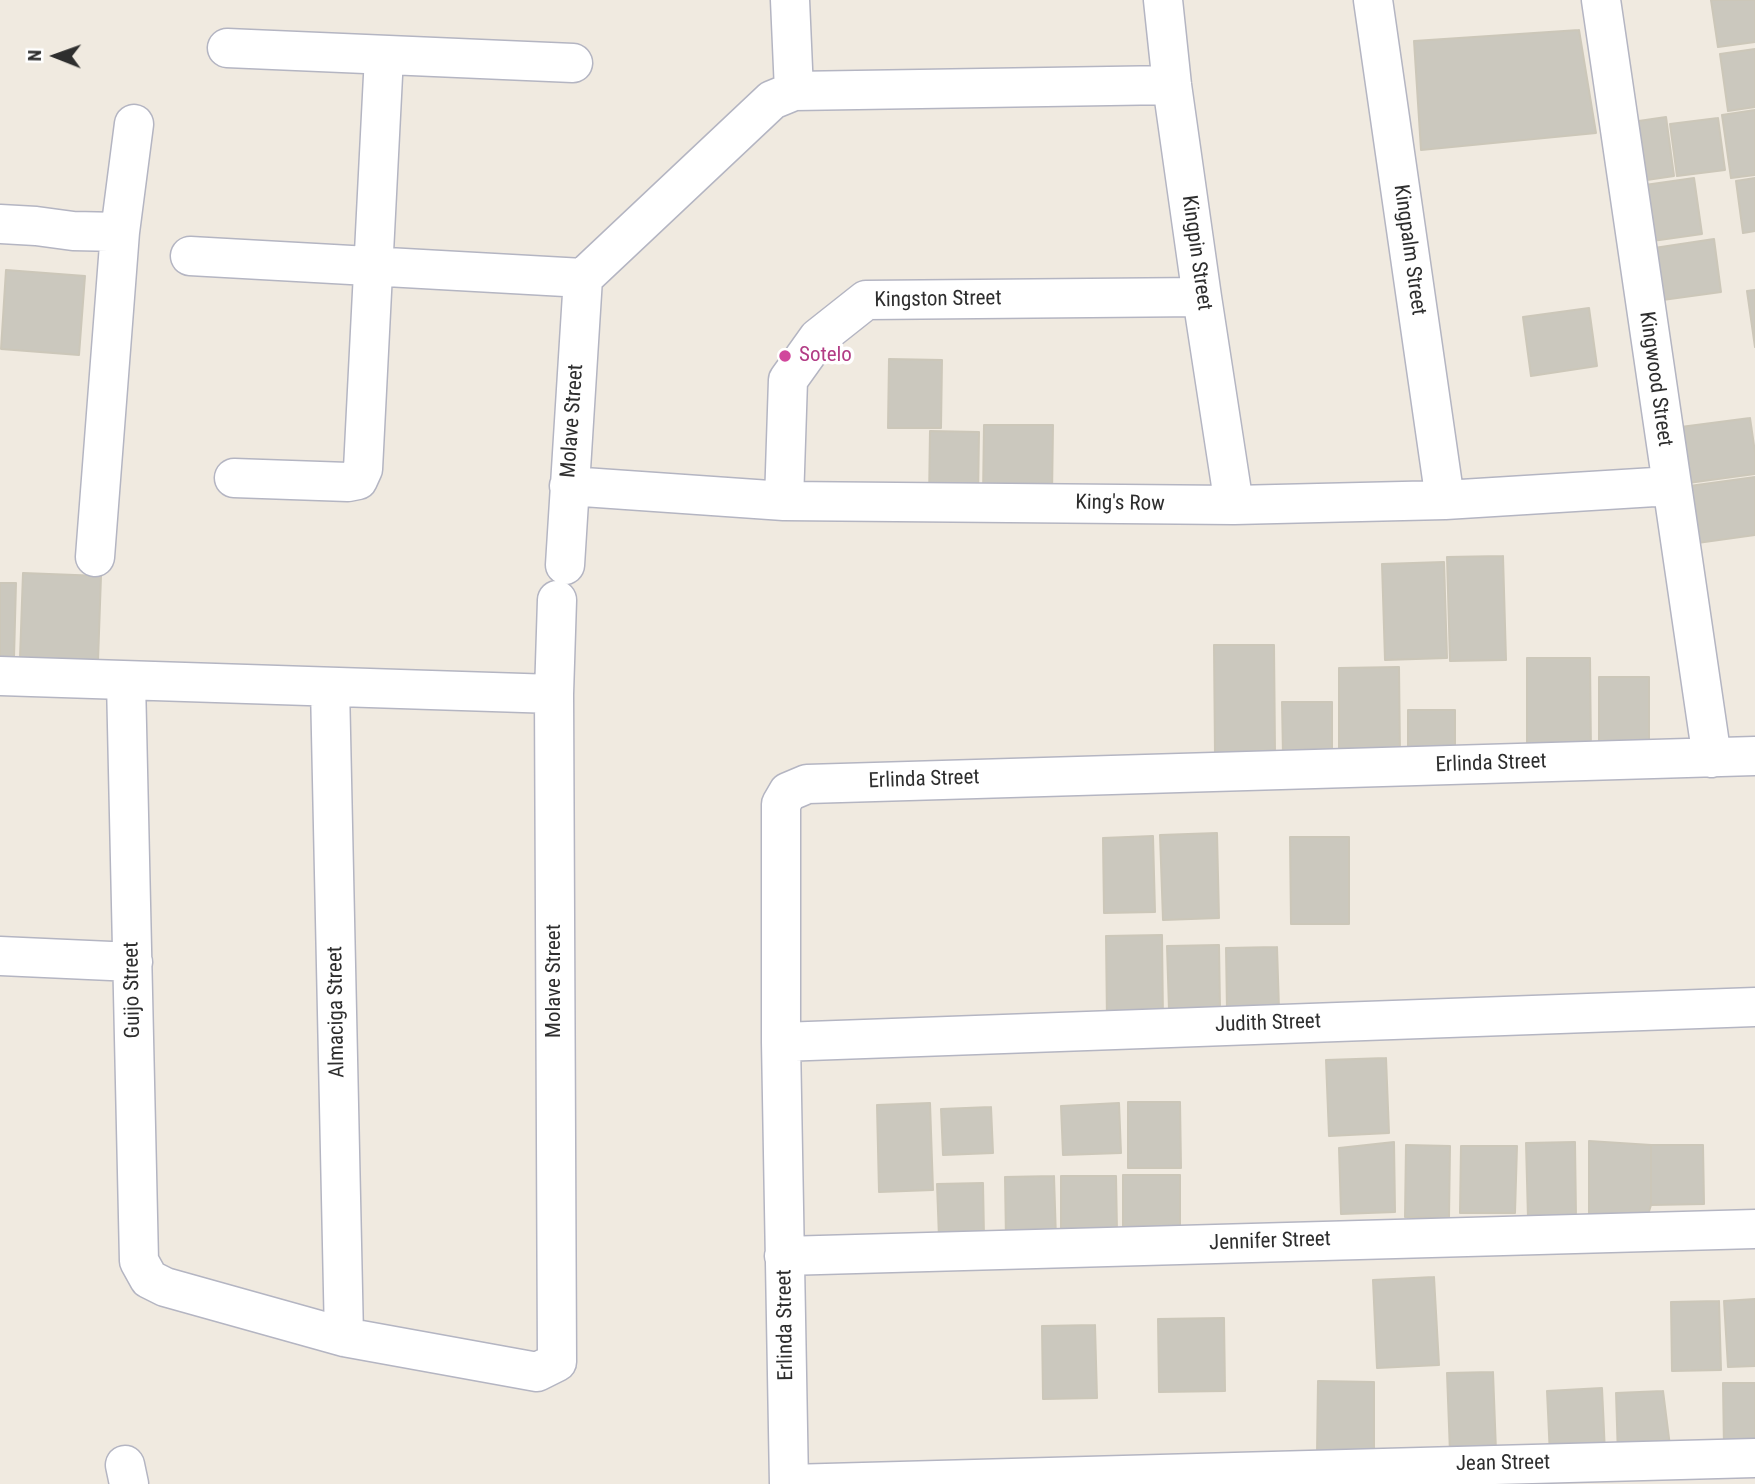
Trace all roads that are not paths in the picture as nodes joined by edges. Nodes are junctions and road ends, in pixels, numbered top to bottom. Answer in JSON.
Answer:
{"nodes":[{"id":1,"x":790,"y":0,"type":"edge"},
{"id":2,"x":1163,"y":0,"type":"edge"},
{"id":3,"x":1373,"y":0,"type":"edge"},
{"id":4,"x":1601,"y":0,"type":"edge"},
{"id":5,"x":227,"y":48,"type":"dead end"},
{"id":6,"x":384,"y":56,"type":"junction"},
{"id":7,"x":573,"y":63,"type":"dead end"},
{"id":8,"x":1172,"y":85,"type":"junction"},
{"id":9,"x":794,"y":91,"type":"junction"},
{"id":10,"x":134,"y":124,"type":"dead end"},
{"id":11,"x":0,"y":224,"type":"edge"},
{"id":12,"x":120,"y":232,"type":"junction"},
{"id":13,"x":190,"y":256,"type":"dead end"},
{"id":14,"x":373,"y":267,"type":"junction"},
{"id":15,"x":583,"y":278,"type":"junction"},
{"id":16,"x":1202,"y":297,"type":"junction"},
{"id":17,"x":234,"y":478,"type":"dead end"},
{"id":18,"x":569,"y":486,"type":"junction"},
{"id":19,"x":1671,"y":486,"type":"junction"},
{"id":20,"x":1445,"y":500,"type":"junction"},
{"id":21,"x":784,"y":501,"type":"junction"},
{"id":22,"x":1234,"y":505,"type":"junction"},
{"id":23,"x":95,"y":557,"type":"dead end"},
{"id":24,"x":0,"y":676,"type":"edge"},
{"id":25,"x":126,"y":681,"type":"junction"},
{"id":26,"x":330,"y":687,"type":"junction"},
{"id":27,"x":554,"y":694,"type":"junction"},
{"id":28,"x":1755,"y":756,"type":"edge"},
{"id":29,"x":1712,"y":758,"type":"junction"},
{"id":30,"x":0,"y":956,"type":"edge"},
{"id":31,"x":132,"y":962,"type":"junction"},
{"id":32,"x":1755,"y":1007,"type":"edge"},
{"id":33,"x":781,"y":1042,"type":"junction"},
{"id":34,"x":1755,"y":1229,"type":"edge"},
{"id":35,"x":784,"y":1256,"type":"junction"},
{"id":36,"x":344,"y":1337,"type":"junction"},
{"id":37,"x":1755,"y":1458,"type":"edge"},
{"id":38,"x":1230,"y":1478,"type":"edge"},
{"id":39,"x":1008,"y":1481,"type":"edge"},
{"id":40,"x":789,"y":1484,"type":"edge"}],
"edges":[{"from":1,"to":9,"type":"street"},
{"from":2,"to":8,"type":"street","name":"Kingpin Street"},
{"from":3,"to":20,"type":"street","name":"Kingpalm Street"},
{"from":4,"to":19,"type":"street","name":"Kingwood Street"},
{"from":5,"to":6,"type":"street"},
{"from":6,"to":7,"type":"street"},
{"from":6,"to":14,"type":"street"},
{"from":8,"to":9,"type":"street"},
{"from":8,"to":16,"type":"street","name":"Kingpin Street"},
{"from":9,"to":15,"type":"street"},
{"from":10,"to":12,"type":"street"},
{"from":11,"to":12,"type":"street"},
{"from":12,"to":23,"type":"street"},
{"from":13,"to":14,"type":"street"},
{"from":14,"to":15,"type":"street"},
{"from":14,"to":17,"type":"street"},
{"from":15,"to":18,"type":"street","name":"Molave Street"},
{"from":16,"to":21,"type":"street","name":"Kingston Street"},
{"from":16,"to":22,"type":"street","name":"Kingpin Street"},
{"from":18,"to":21,"type":"street","name":"King's Row"},
{"from":18,"to":27,"type":"street","name":"Molave Street"},
{"from":19,"to":20,"type":"street","name":"King's Row"},
{"from":19,"to":29,"type":"street","name":"Kingwood Street"},
{"from":20,"to":22,"type":"street","name":"King's Row"},
{"from":21,"to":22,"type":"street","name":"King's Row"},
{"from":24,"to":25,"type":"street"},
{"from":25,"to":26,"type":"street"},
{"from":25,"to":31,"type":"street","name":"Guijo Street"},
{"from":26,"to":27,"type":"street"},
{"from":26,"to":36,"type":"street","name":"Almaciga Street"},
{"from":27,"to":36,"type":"street","name":"Molave Street"},
{"from":28,"to":29,"type":"street","name":"Erlinda Street"},
{"from":29,"to":33,"type":"street","name":"Erlinda Street"},
{"from":30,"to":31,"type":"street"},
{"from":31,"to":36,"type":"street","name":"Guijo Street"},
{"from":32,"to":33,"type":"street","name":"Judith Street"},
{"from":33,"to":35,"type":"street","name":"Erlinda Street"},
{"from":34,"to":35,"type":"street","name":"Jennifer Street"},
{"from":35,"to":40,"type":"street","name":"Erlinda Street"},
{"from":37,"to":38,"type":"street","name":"Jean Street"},
{"from":38,"to":39,"type":"street","name":"Jean Street"},
{"from":39,"to":40,"type":"street","name":"Jean Street"}]}
